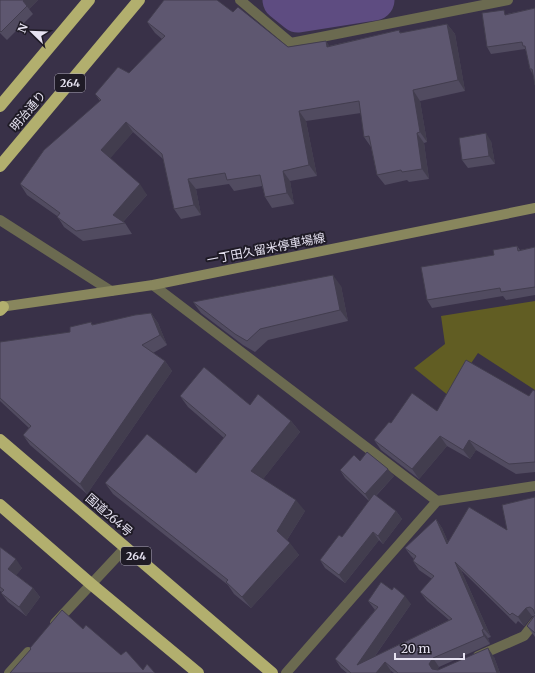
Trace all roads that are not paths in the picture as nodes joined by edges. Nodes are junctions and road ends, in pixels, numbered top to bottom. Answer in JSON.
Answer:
{"nodes":[{"id":1,"x":89,"y":0,"type":"edge"},
{"id":2,"x":140,"y":0,"type":"edge"},
{"id":3,"x":240,"y":0,"type":"edge"},
{"id":4,"x":508,"y":0,"type":"edge"},
{"id":5,"x":0,"y":106,"type":"edge"},
{"id":6,"x":0,"y":166,"type":"edge"},
{"id":7,"x":535,"y":208,"type":"edge"},
{"id":8,"x":0,"y":220,"type":"edge"},
{"id":9,"x":153,"y":285,"type":"junction"},
{"id":10,"x":111,"y":291,"type":"junction"},
{"id":11,"x":1,"y":308,"type":"edge"},
{"id":12,"x":0,"y":440,"type":"edge"},
{"id":13,"x":535,"y":486,"type":"edge"},
{"id":14,"x":437,"y":501,"type":"junction"},
{"id":15,"x":0,"y":505,"type":"edge"},
{"id":16,"x":126,"y":548,"type":"junction"},
{"id":17,"x":91,"y":584,"type":"junction"},
{"id":18,"x":535,"y":622,"type":"edge"},
{"id":19,"x":50,"y":628,"type":"edge"},
{"id":20,"x":35,"y":645,"type":"edge"},
{"id":21,"x":469,"y":661,"type":"edge"},
{"id":22,"x":9,"y":673,"type":"edge"},
{"id":23,"x":198,"y":673,"type":"edge"},
{"id":24,"x":272,"y":673,"type":"edge"},
{"id":25,"x":286,"y":673,"type":"edge"}],
"edges":[{"from":1,"to":5,"type":"highway","name":"明治通り"},
{"from":2,"to":6,"type":"highway","name":"明治通り","number":"264"},
{"from":3,"to":4,"type":"street"},
{"from":7,"to":9,"type":"main road","name":"一丁田久留米停車場線"},
{"from":8,"to":10,"type":"street"},
{"from":9,"to":10,"type":"main road","name":"一丁田久留米停車場線"},
{"from":9,"to":14,"type":"street"},
{"from":10,"to":11,"type":"main road","name":"一丁田久留米停車場線"},
{"from":12,"to":16,"type":"highway","name":"国道264号","number":"264"},
{"from":13,"to":14,"type":"street"},
{"from":14,"to":25,"type":"street"},
{"from":15,"to":17,"type":"highway"},
{"from":16,"to":17,"type":"street"},
{"from":16,"to":24,"type":"highway","name":"国道264号","number":"264"},
{"from":17,"to":19,"type":"street"},
{"from":17,"to":23,"type":"highway"},
{"from":18,"to":21,"type":"street"},
{"from":20,"to":22,"type":"street"}]}
